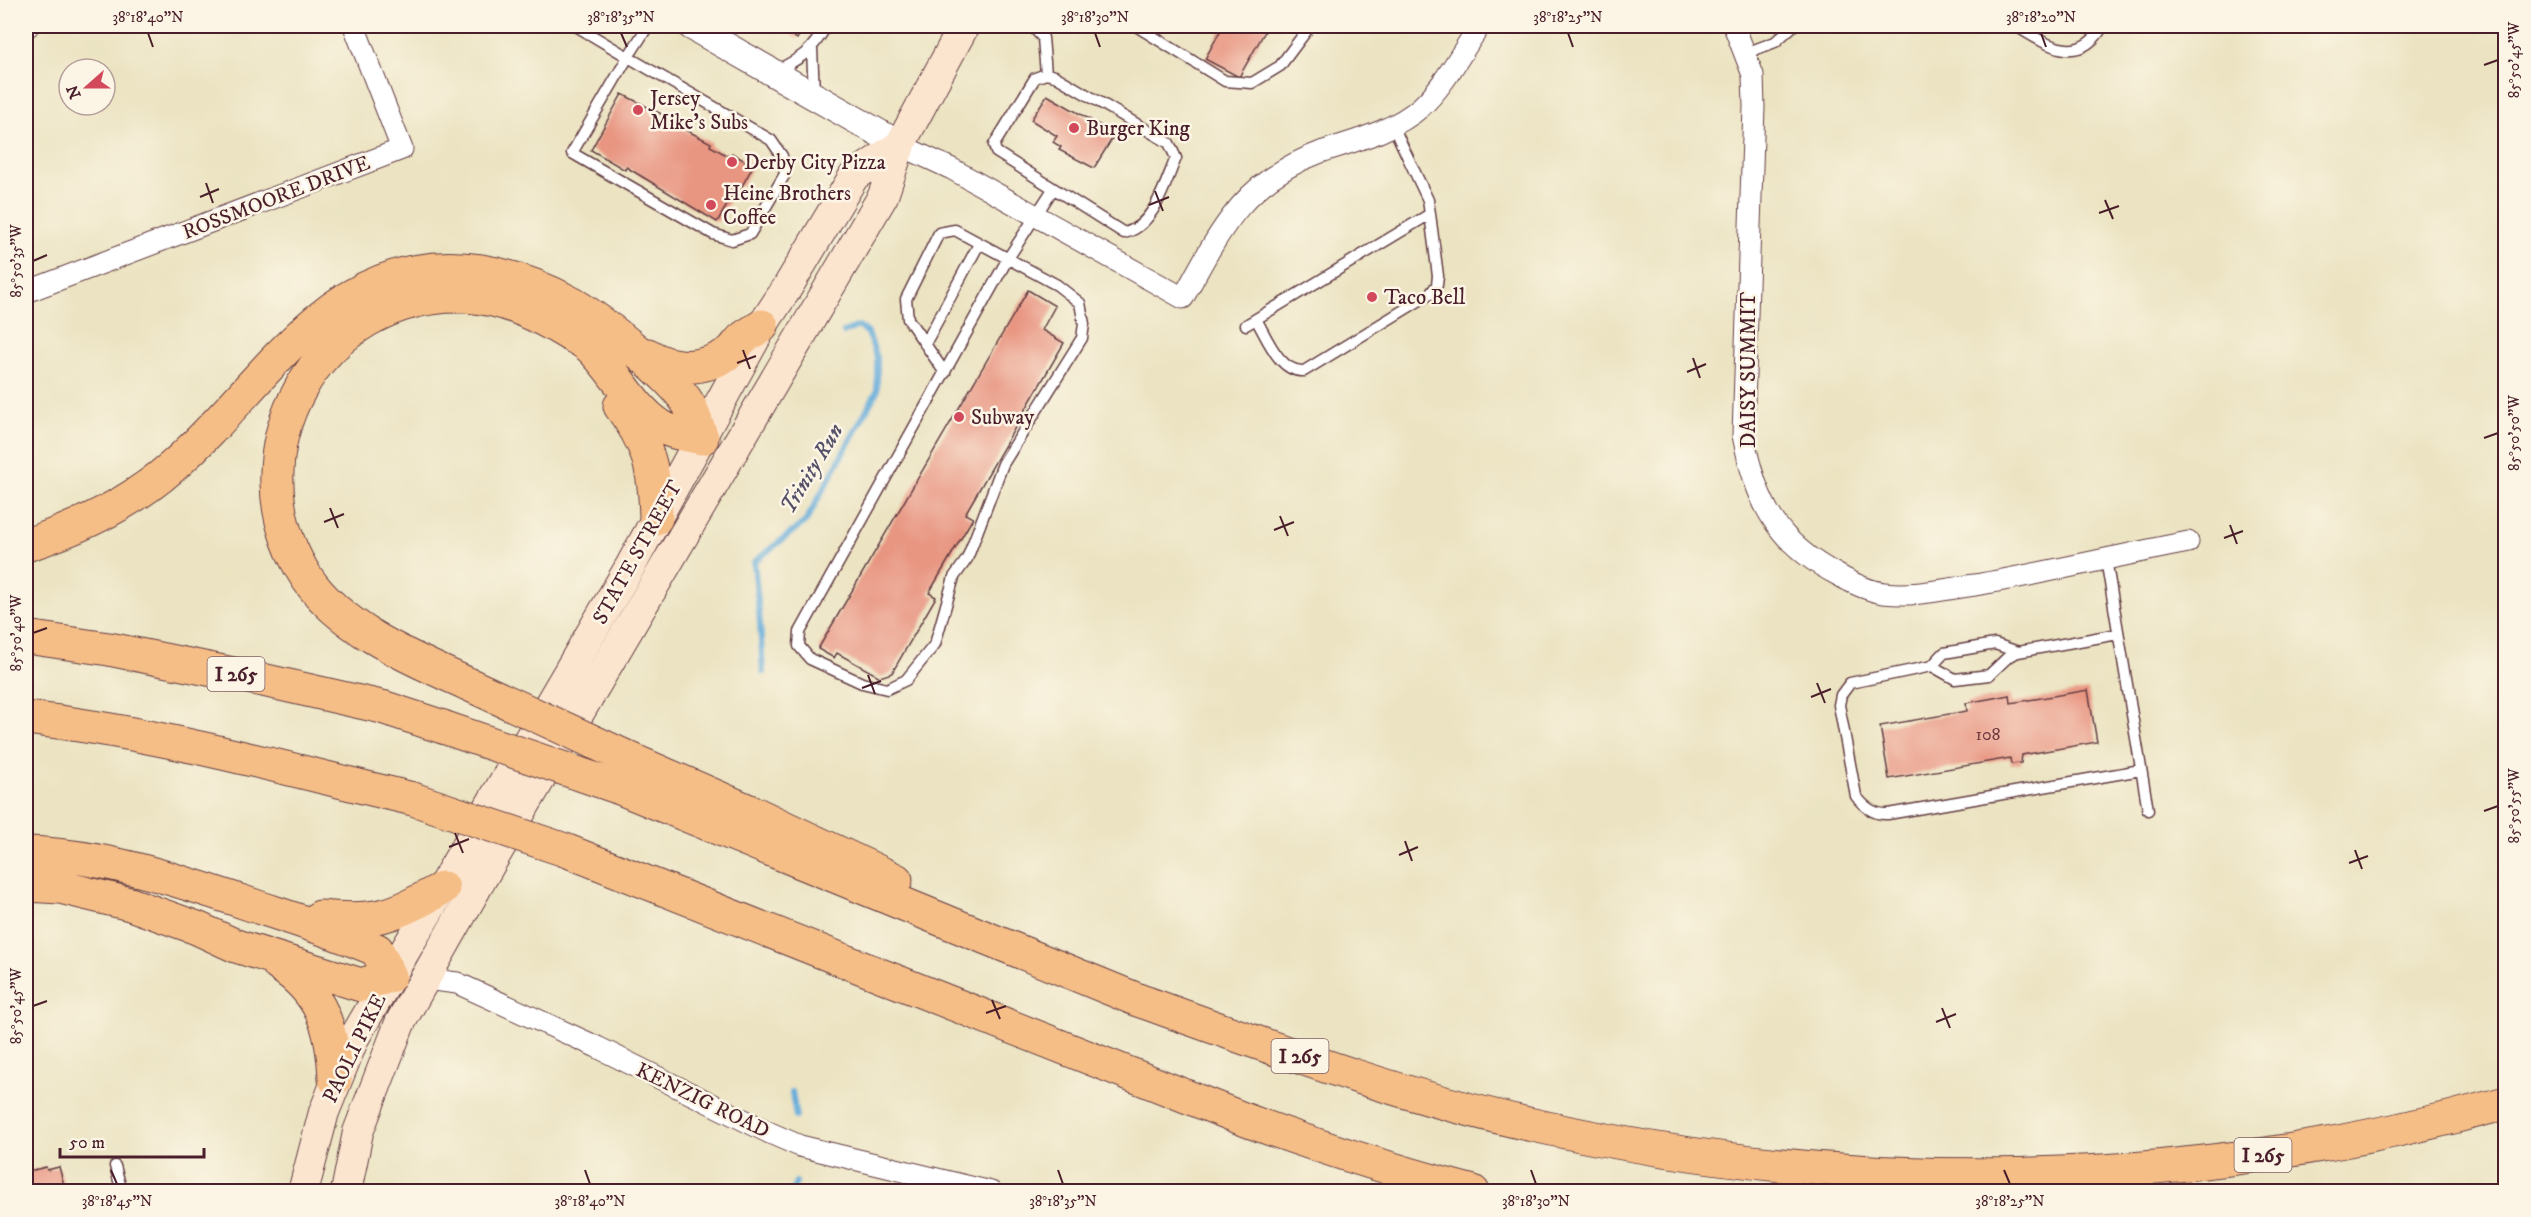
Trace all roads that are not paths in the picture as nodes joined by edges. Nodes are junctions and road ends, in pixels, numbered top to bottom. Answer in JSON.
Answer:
{"nodes":[{"id":1,"x":354,"y":26,"type":"edge"},
{"id":2,"x":576,"y":26,"type":"edge"},
{"id":3,"x":648,"y":26,"type":"edge"},
{"id":4,"x":691,"y":26,"type":"edge"},
{"id":5,"x":826,"y":26,"type":"edge"},
{"id":6,"x":964,"y":26,"type":"edge"},
{"id":7,"x":1032,"y":26,"type":"edge"},
{"id":8,"x":1136,"y":26,"type":"edge"},
{"id":9,"x":1310,"y":26,"type":"edge"},
{"id":10,"x":1480,"y":26,"type":"edge"},
{"id":11,"x":1734,"y":26,"type":"edge"},
{"id":12,"x":1793,"y":26,"type":"edge"},
{"id":13,"x":2016,"y":26,"type":"edge"},
{"id":14,"x":2103,"y":26,"type":"edge"},
{"id":15,"x":812,"y":49,"type":"junction"},
{"id":16,"x":1746,"y":53,"type":"junction"},
{"id":17,"x":628,"y":57,"type":"junction"},
{"id":18,"x":773,"y":72,"type":"junction"},
{"id":19,"x":1046,"y":74,"type":"junction"},
{"id":20,"x":814,"y":96,"type":"junction"},
{"id":21,"x":1392,"y":124,"type":"junction"},
{"id":22,"x":900,"y":145,"type":"junction"},
{"id":23,"x":1053,"y":189,"type":"junction"},
{"id":24,"x":1430,"y":214,"type":"junction"},
{"id":25,"x":1035,"y":216,"type":"junction"},
{"id":26,"x":979,"y":243,"type":"junction"},
{"id":27,"x":1007,"y":260,"type":"junction"},
{"id":28,"x":26,"y":292,"type":"edge"},
{"id":29,"x":1256,"y":319,"type":"junction"},
{"id":30,"x":1246,"y":325,"type":"dead end"},
{"id":31,"x":762,"y":326,"type":"junction"},
{"id":32,"x":610,"y":329,"type":"junction"},
{"id":33,"x":563,"y":330,"type":"junction"},
{"id":34,"x":925,"y":344,"type":"junction"},
{"id":35,"x":945,"y":373,"type":"junction"},
{"id":36,"x":702,"y":438,"type":"junction"},
{"id":37,"x":731,"y":455,"type":"junction"},
{"id":38,"x":656,"y":518,"type":"junction"},
{"id":39,"x":2188,"y":542,"type":"dead end"},
{"id":40,"x":26,"y":545,"type":"edge"},
{"id":41,"x":2106,"y":559,"type":"junction"},
{"id":42,"x":2118,"y":634,"type":"junction"},
{"id":43,"x":26,"y":636,"type":"edge"},
{"id":44,"x":2018,"y":652,"type":"junction"},
{"id":45,"x":1932,"y":666,"type":"junction"},
{"id":46,"x":26,"y":718,"type":"edge"},
{"id":47,"x":2141,"y":770,"type":"junction"},
{"id":48,"x":629,"y":775,"type":"junction"},
{"id":49,"x":2148,"y":810,"type":"dead end"},
{"id":50,"x":26,"y":853,"type":"edge"},
{"id":51,"x":26,"y":885,"type":"edge"},
{"id":52,"x":443,"y":888,"type":"junction"},
{"id":53,"x":290,"y":918,"type":"junction"},
{"id":54,"x":236,"y":946,"type":"junction"},
{"id":55,"x":390,"y":976,"type":"junction"},
{"id":56,"x":426,"y":980,"type":"junction"},
{"id":57,"x":335,"y":1079,"type":"junction"},
{"id":58,"x":2505,"y":1103,"type":"edge"},
{"id":59,"x":115,"y":1166,"type":"dead end"},
{"id":60,"x":122,"y":1191,"type":"edge"},
{"id":61,"x":303,"y":1191,"type":"edge"},
{"id":62,"x":346,"y":1191,"type":"edge"},
{"id":63,"x":991,"y":1191,"type":"edge"},
{"id":64,"x":1473,"y":1191,"type":"edge"}],
"edges":[{"from":1,"to":28,"type":"street","name":"ROSSMOORE DRIVE"},
{"from":2,"to":17,"type":"lane"},
{"from":3,"to":17,"type":"lane"},
{"from":4,"to":18,"type":"street"},
{"from":5,"to":15,"type":"lane"},
{"from":6,"to":22,"type":"main road","name":"STATE STREET"},
{"from":7,"to":19,"type":"lane"},
{"from":8,"to":9,"type":"lane"},
{"from":10,"to":21,"type":"street"},
{"from":11,"to":16,"type":"street","name":"DAISY SUMMIT"},
{"from":12,"to":16,"type":"lane"},
{"from":13,"to":14,"type":"lane"},
{"from":15,"to":18,"type":"lane"},
{"from":15,"to":20,"type":"lane"},
{"from":16,"to":41,"type":"street","name":"DAISY SUMMIT"},
{"from":17,"to":17,"type":"lane"},
{"from":18,"to":20,"type":"street"},
{"from":19,"to":23,"type":"lane"},
{"from":19,"to":23,"type":"lane"},
{"from":20,"to":22,"type":"street"},
{"from":21,"to":24,"type":"lane"},
{"from":21,"to":25,"type":"street"},
{"from":22,"to":25,"type":"street"},
{"from":22,"to":31,"type":"main road","name":"STATE STREET"},
{"from":22,"to":37,"type":"main road","name":"STATE STREET"},
{"from":23,"to":25,"type":"lane"},
{"from":24,"to":29,"type":"lane"},
{"from":24,"to":29,"type":"lane"},
{"from":25,"to":27,"type":"lane"},
{"from":26,"to":27,"type":"lane"},
{"from":26,"to":34,"type":"lane"},
{"from":26,"to":34,"type":"lane"},
{"from":27,"to":35,"type":"lane"},
{"from":27,"to":35,"type":"lane"},
{"from":29,"to":30,"type":"lane"},
{"from":31,"to":32,"type":"highway"},
{"from":31,"to":36,"type":"main road","name":"STATE STREET"},
{"from":32,"to":36,"type":"highway"},
{"from":32,"to":40,"type":"highway"},
{"from":33,"to":36,"type":"highway"},
{"from":33,"to":38,"type":"highway"},
{"from":33,"to":48,"type":"highway","bridge":true},
{"from":34,"to":35,"type":"lane"},
{"from":36,"to":37,"type":"main road"},
{"from":36,"to":38,"type":"main road","name":"STATE STREET"},
{"from":37,"to":56,"type":"main road","name":"STATE STREET"},
{"from":38,"to":52,"type":"main road","name":"STATE STREET"},
{"from":39,"to":41,"type":"street","name":"DAISY SUMMIT"},
{"from":41,"to":42,"type":"lane"},
{"from":42,"to":44,"type":"lane"},
{"from":42,"to":47,"type":"lane"},
{"from":43,"to":48,"type":"highway","number":"I 265","bridge":true},
{"from":44,"to":45,"type":"lane"},
{"from":44,"to":45,"type":"lane"},
{"from":45,"to":47,"type":"lane"},
{"from":46,"to":64,"type":"highway","bridge":true},
{"from":47,"to":49,"type":"lane"},
{"from":48,"to":58,"type":"highway","number":"I 265"},
{"from":50,"to":53,"type":"highway"},
{"from":51,"to":54,"type":"highway"},
{"from":52,"to":53,"type":"highway"},
{"from":52,"to":55,"type":"main road","name":"STATE STREET"},
{"from":53,"to":55,"type":"highway"},
{"from":54,"to":55,"type":"highway"},
{"from":54,"to":57,"type":"highway"},
{"from":55,"to":56,"type":"main road"},
{"from":55,"to":57,"type":"main road","name":"PAOLI PIKE"},
{"from":56,"to":62,"type":"main road","name":"PAOLI PIKE"},
{"from":56,"to":63,"type":"street","name":"KENZIG ROAD"},
{"from":57,"to":61,"type":"main road","name":"PAOLI PIKE"},
{"from":59,"to":60,"type":"lane"}]}
